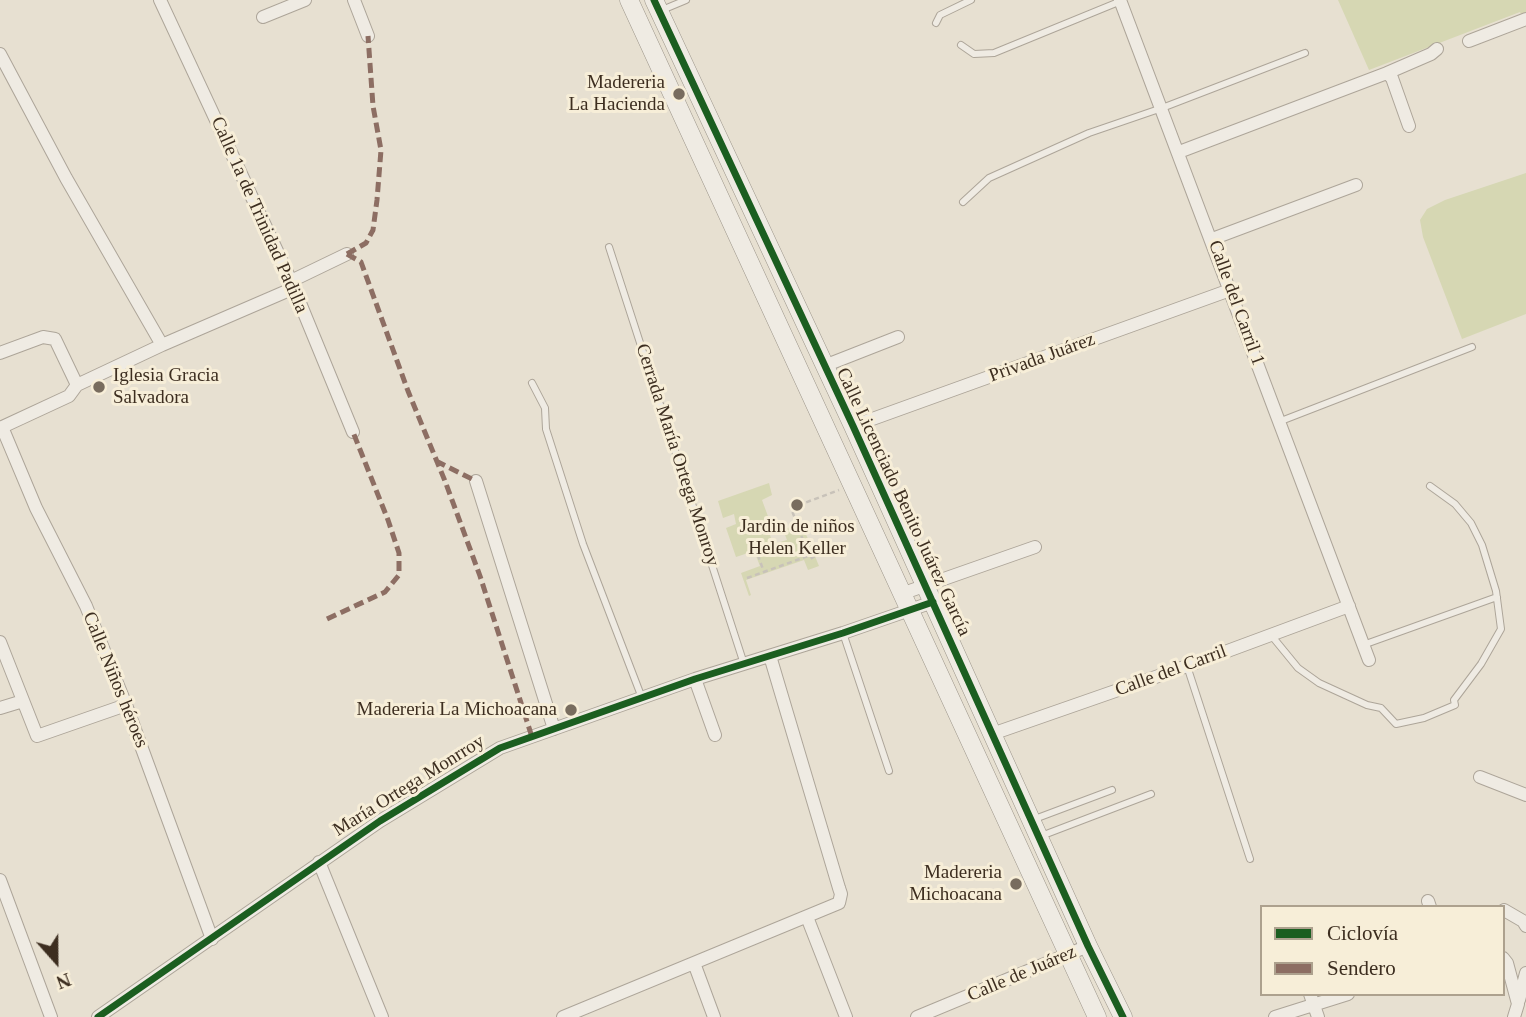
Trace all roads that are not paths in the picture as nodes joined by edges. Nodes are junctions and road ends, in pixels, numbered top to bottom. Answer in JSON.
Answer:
{"nodes":[{"id":1,"x":160,"y":0,"type":"edge"},
{"id":2,"x":305,"y":0,"type":"edge"},
{"id":3,"x":354,"y":0,"type":"edge"},
{"id":4,"x":629,"y":0,"type":"edge"},
{"id":5,"x":686,"y":0,"type":"edge"},
{"id":6,"x":971,"y":0,"type":"edge"},
{"id":7,"x":1121,"y":1,"type":"edge"},
{"id":8,"x":657,"y":5,"type":"edge"},
{"id":9,"x":263,"y":17,"type":"dead end"},
{"id":10,"x":1526,"y":19,"type":"edge"},
{"id":11,"x":936,"y":23,"type":"dead end"},
{"id":12,"x":368,"y":37,"type":"dead end"},
{"id":13,"x":1469,"y":41,"type":"dead end"},
{"id":14,"x":961,"y":45,"type":"dead end"},
{"id":15,"x":1437,"y":49,"type":"dead end"},
{"id":16,"x":1305,"y":53,"type":"dead end"},
{"id":17,"x":0,"y":54,"type":"edge"},
{"id":18,"x":1387,"y":73,"type":"junction"},
{"id":19,"x":703,"y":106,"type":"junction"},
{"id":20,"x":1162,"y":108,"type":"junction"},
{"id":21,"x":683,"y":115,"type":"junction"},
{"id":22,"x":1409,"y":126,"type":"dead end"},
{"id":23,"x":1179,"y":152,"type":"junction"},
{"id":24,"x":1356,"y":186,"type":"dead end"},
{"id":25,"x":963,"y":202,"type":"dead end"},
{"id":26,"x":1212,"y":239,"type":"junction"},
{"id":27,"x":609,"y":247,"type":"dead end"},
{"id":28,"x":348,"y":254,"type":"dead end"},
{"id":29,"x":292,"y":284,"type":"junction"},
{"id":30,"x":1230,"y":290,"type":"junction"},
{"id":31,"x":898,"y":337,"type":"dead end"},
{"id":32,"x":162,"y":345,"type":"junction"},
{"id":33,"x":1472,"y":346,"type":"dead end"},
{"id":34,"x":0,"y":353,"type":"edge"},
{"id":35,"x":824,"y":366,"type":"junction"},
{"id":36,"x":532,"y":383,"type":"dead end"},
{"id":37,"x":77,"y":386,"type":"junction"},
{"id":38,"x":1281,"y":421,"type":"junction"},
{"id":39,"x":853,"y":426,"type":"junction"},
{"id":40,"x":1,"y":428,"type":"edge"},
{"id":41,"x":353,"y":432,"type":"dead end"},
{"id":42,"x":476,"y":481,"type":"dead end"},
{"id":43,"x":1430,"y":486,"type":"dead end"},
{"id":44,"x":1035,"y":547,"type":"dead end"},
{"id":45,"x":926,"y":585,"type":"junction"},
{"id":46,"x":1497,"y":597,"type":"junction"},
{"id":47,"x":905,"y":602,"type":"junction"},
{"id":48,"x":933,"y":602,"type":"junction"},
{"id":49,"x":1349,"y":606,"type":"junction"},
{"id":50,"x":843,"y":633,"type":"junction"},
{"id":51,"x":1270,"y":634,"type":"junction"},
{"id":52,"x":0,"y":642,"type":"edge"},
{"id":53,"x":1363,"y":645,"type":"junction"},
{"id":54,"x":770,"y":656,"type":"junction"},
{"id":55,"x":1369,"y":660,"type":"dead end"},
{"id":56,"x":744,"y":664,"type":"junction"},
{"id":57,"x":1187,"y":666,"type":"junction"},
{"id":58,"x":695,"y":679,"type":"junction"},
{"id":59,"x":642,"y":698,"type":"junction"},
{"id":60,"x":23,"y":701,"type":"junction"},
{"id":61,"x":126,"y":705,"type":"junction"},
{"id":62,"x":0,"y":708,"type":"edge"},
{"id":63,"x":554,"y":729,"type":"junction"},
{"id":64,"x":992,"y":734,"type":"junction"},
{"id":65,"x":715,"y":735,"type":"dead end"},
{"id":66,"x":889,"y":771,"type":"dead end"},
{"id":67,"x":1480,"y":777,"type":"dead end"},
{"id":68,"x":1112,"y":790,"type":"dead end"},
{"id":69,"x":1151,"y":794,"type":"dead end"},
{"id":70,"x":1526,"y":795,"type":"edge"},
{"id":71,"x":1036,"y":829,"type":"junction"},
{"id":72,"x":1250,"y":859,"type":"dead end"},
{"id":73,"x":319,"y":862,"type":"junction"},
{"id":74,"x":0,"y":880,"type":"edge"},
{"id":75,"x":1505,"y":911,"type":"edge"},
{"id":76,"x":807,"y":917,"type":"junction"},
{"id":77,"x":1526,"y":926,"type":"edge"},
{"id":78,"x":212,"y":939,"type":"junction"},
{"id":79,"x":1088,"y":946,"type":"junction"},
{"id":80,"x":1069,"y":955,"type":"junction"},
{"id":81,"x":1505,"y":960,"type":"edge"},
{"id":82,"x":694,"y":963,"type":"junction"},
{"id":83,"x":1526,"y":973,"type":"edge"},
{"id":84,"x":1342,"y":996,"type":"edge"},
{"id":85,"x":1518,"y":1004,"type":"junction"},
{"id":86,"x":1314,"y":1005,"type":"edge"},
{"id":87,"x":51,"y":1017,"type":"edge"},
{"id":88,"x":99,"y":1017,"type":"edge"},
{"id":89,"x":382,"y":1017,"type":"edge"},
{"id":90,"x":563,"y":1017,"type":"edge"},
{"id":91,"x":714,"y":1017,"type":"edge"},
{"id":92,"x":846,"y":1017,"type":"edge"},
{"id":93,"x":917,"y":1017,"type":"edge"},
{"id":94,"x":1097,"y":1017,"type":"edge"},
{"id":95,"x":1123,"y":1017,"type":"edge"},
{"id":96,"x":1275,"y":1017,"type":"edge"},
{"id":97,"x":1514,"y":1017,"type":"edge"}],
"edges":[{"from":1,"to":29,"type":"street","name":"Calle 1a de Trinidad Padilla"},
{"from":2,"to":9,"type":"street"},
{"from":3,"to":12,"type":"street"},
{"from":4,"to":21,"type":"street","name":"Calle Licenciado Benito Juárez García"},
{"from":5,"to":8,"type":"lane"},
{"from":6,"to":11,"type":"lane"},
{"from":7,"to":14,"type":"lane"},
{"from":7,"to":20,"type":"street","name":"Calle del Carril 1"},
{"from":8,"to":19,"type":"street","name":"Calle Licenciado Benito Juárez García"},
{"from":10,"to":13,"type":"street"},
{"from":15,"to":18,"type":"street"},
{"from":16,"to":20,"type":"lane"},
{"from":17,"to":32,"type":"street"},
{"from":18,"to":22,"type":"street"},
{"from":18,"to":23,"type":"street"},
{"from":19,"to":21,"type":"street"},
{"from":19,"to":35,"type":"street","name":"Calle Licenciado Benito Juárez García"},
{"from":20,"to":23,"type":"street","name":"Calle del Carril 1"},
{"from":20,"to":25,"type":"lane"},
{"from":21,"to":47,"type":"street","name":"Calle Licenciado Benito Juárez García"},
{"from":23,"to":26,"type":"street","name":"Calle del Carril 1"},
{"from":24,"to":26,"type":"street"},
{"from":26,"to":30,"type":"street","name":"Calle del Carril 1"},
{"from":27,"to":56,"type":"lane","name":"Cerrada María Ortega Monroy"},
{"from":28,"to":29,"type":"street"},
{"from":29,"to":32,"type":"street"},
{"from":29,"to":41,"type":"street","name":"Calle 1a de Trinidad Padilla"},
{"from":30,"to":38,"type":"street","name":"Calle del Carril 1"},
{"from":30,"to":39,"type":"street","name":"Privada Juárez"},
{"from":31,"to":35,"type":"street"},
{"from":32,"to":37,"type":"street"},
{"from":33,"to":38,"type":"lane"},
{"from":34,"to":37,"type":"street"},
{"from":35,"to":39,"type":"street","name":"Calle Licenciado Benito Juárez García"},
{"from":36,"to":59,"type":"lane"},
{"from":37,"to":40,"type":"street"},
{"from":38,"to":49,"type":"street","name":"Calle del Carril 1"},
{"from":39,"to":45,"type":"street","name":"Calle Licenciado Benito Juárez García"},
{"from":40,"to":61,"type":"street","name":"Calle Niños héroes"},
{"from":42,"to":63,"type":"street"},
{"from":43,"to":46,"type":"lane"},
{"from":44,"to":45,"type":"street"},
{"from":45,"to":47,"type":"street"},
{"from":45,"to":48,"type":"street","name":"Calle Licenciado Benito Juárez García"},
{"from":46,"to":51,"type":"lane"},
{"from":46,"to":53,"type":"lane"},
{"from":47,"to":48,"type":"street","name":"María Ortega Monrroy"},
{"from":47,"to":50,"type":"street","name":"María Ortega Monrroy"},
{"from":47,"to":80,"type":"street","name":"Calle Licenciado Benito Juárez García"},
{"from":48,"to":64,"type":"street","name":"Calle Licenciado Benito Juárez García"},
{"from":49,"to":51,"type":"street","name":"Calle del Carril"},
{"from":49,"to":53,"type":"street","name":"Calle del Carril 1"},
{"from":50,"to":54,"type":"street","name":"María Ortega Monrroy"},
{"from":50,"to":66,"type":"lane"},
{"from":51,"to":57,"type":"street","name":"Calle del Carril"},
{"from":52,"to":60,"type":"street"},
{"from":53,"to":55,"type":"street","name":"Calle del Carril 1"},
{"from":54,"to":56,"type":"street","name":"María Ortega Monrroy"},
{"from":54,"to":76,"type":"street"},
{"from":56,"to":58,"type":"street","name":"María Ortega Monrroy"},
{"from":57,"to":64,"type":"street","name":"Calle del Carril"},
{"from":57,"to":72,"type":"lane"},
{"from":58,"to":59,"type":"street","name":"María Ortega Monrroy"},
{"from":58,"to":65,"type":"street"},
{"from":59,"to":63,"type":"street","name":"María Ortega Monrroy"},
{"from":60,"to":61,"type":"street"},
{"from":60,"to":62,"type":"street"},
{"from":61,"to":78,"type":"street","name":"Calle Niños héroes"},
{"from":63,"to":73,"type":"street","name":"María Ortega Monrroy"},
{"from":64,"to":71,"type":"street","name":"Calle Licenciado Benito Juárez García"},
{"from":67,"to":70,"type":"street"},
{"from":68,"to":71,"type":"lane"},
{"from":69,"to":71,"type":"lane"},
{"from":71,"to":79,"type":"street","name":"Calle Licenciado Benito Juárez García"},
{"from":73,"to":78,"type":"street","name":"María Ortega Monrroy"},
{"from":73,"to":89,"type":"street"},
{"from":74,"to":87,"type":"street"},
{"from":75,"to":77,"type":"street"},
{"from":76,"to":82,"type":"street"},
{"from":76,"to":92,"type":"street"},
{"from":78,"to":88,"type":"street","name":"María Ortega Monrroy"},
{"from":79,"to":80,"type":"street","name":"Calle de Juárez"},
{"from":79,"to":95,"type":"street","name":"Calle Licenciado Benito Juárez García"},
{"from":80,"to":93,"type":"street","name":"Calle de Juárez"},
{"from":80,"to":94,"type":"street","name":"Calle Licenciado Benito Juárez García"},
{"from":81,"to":85,"type":"street"},
{"from":82,"to":90,"type":"street"},
{"from":82,"to":91,"type":"street"},
{"from":83,"to":85,"type":"street"},
{"from":84,"to":86,"type":"street"},
{"from":85,"to":97,"type":"street"},
{"from":86,"to":96,"type":"street"}]}
